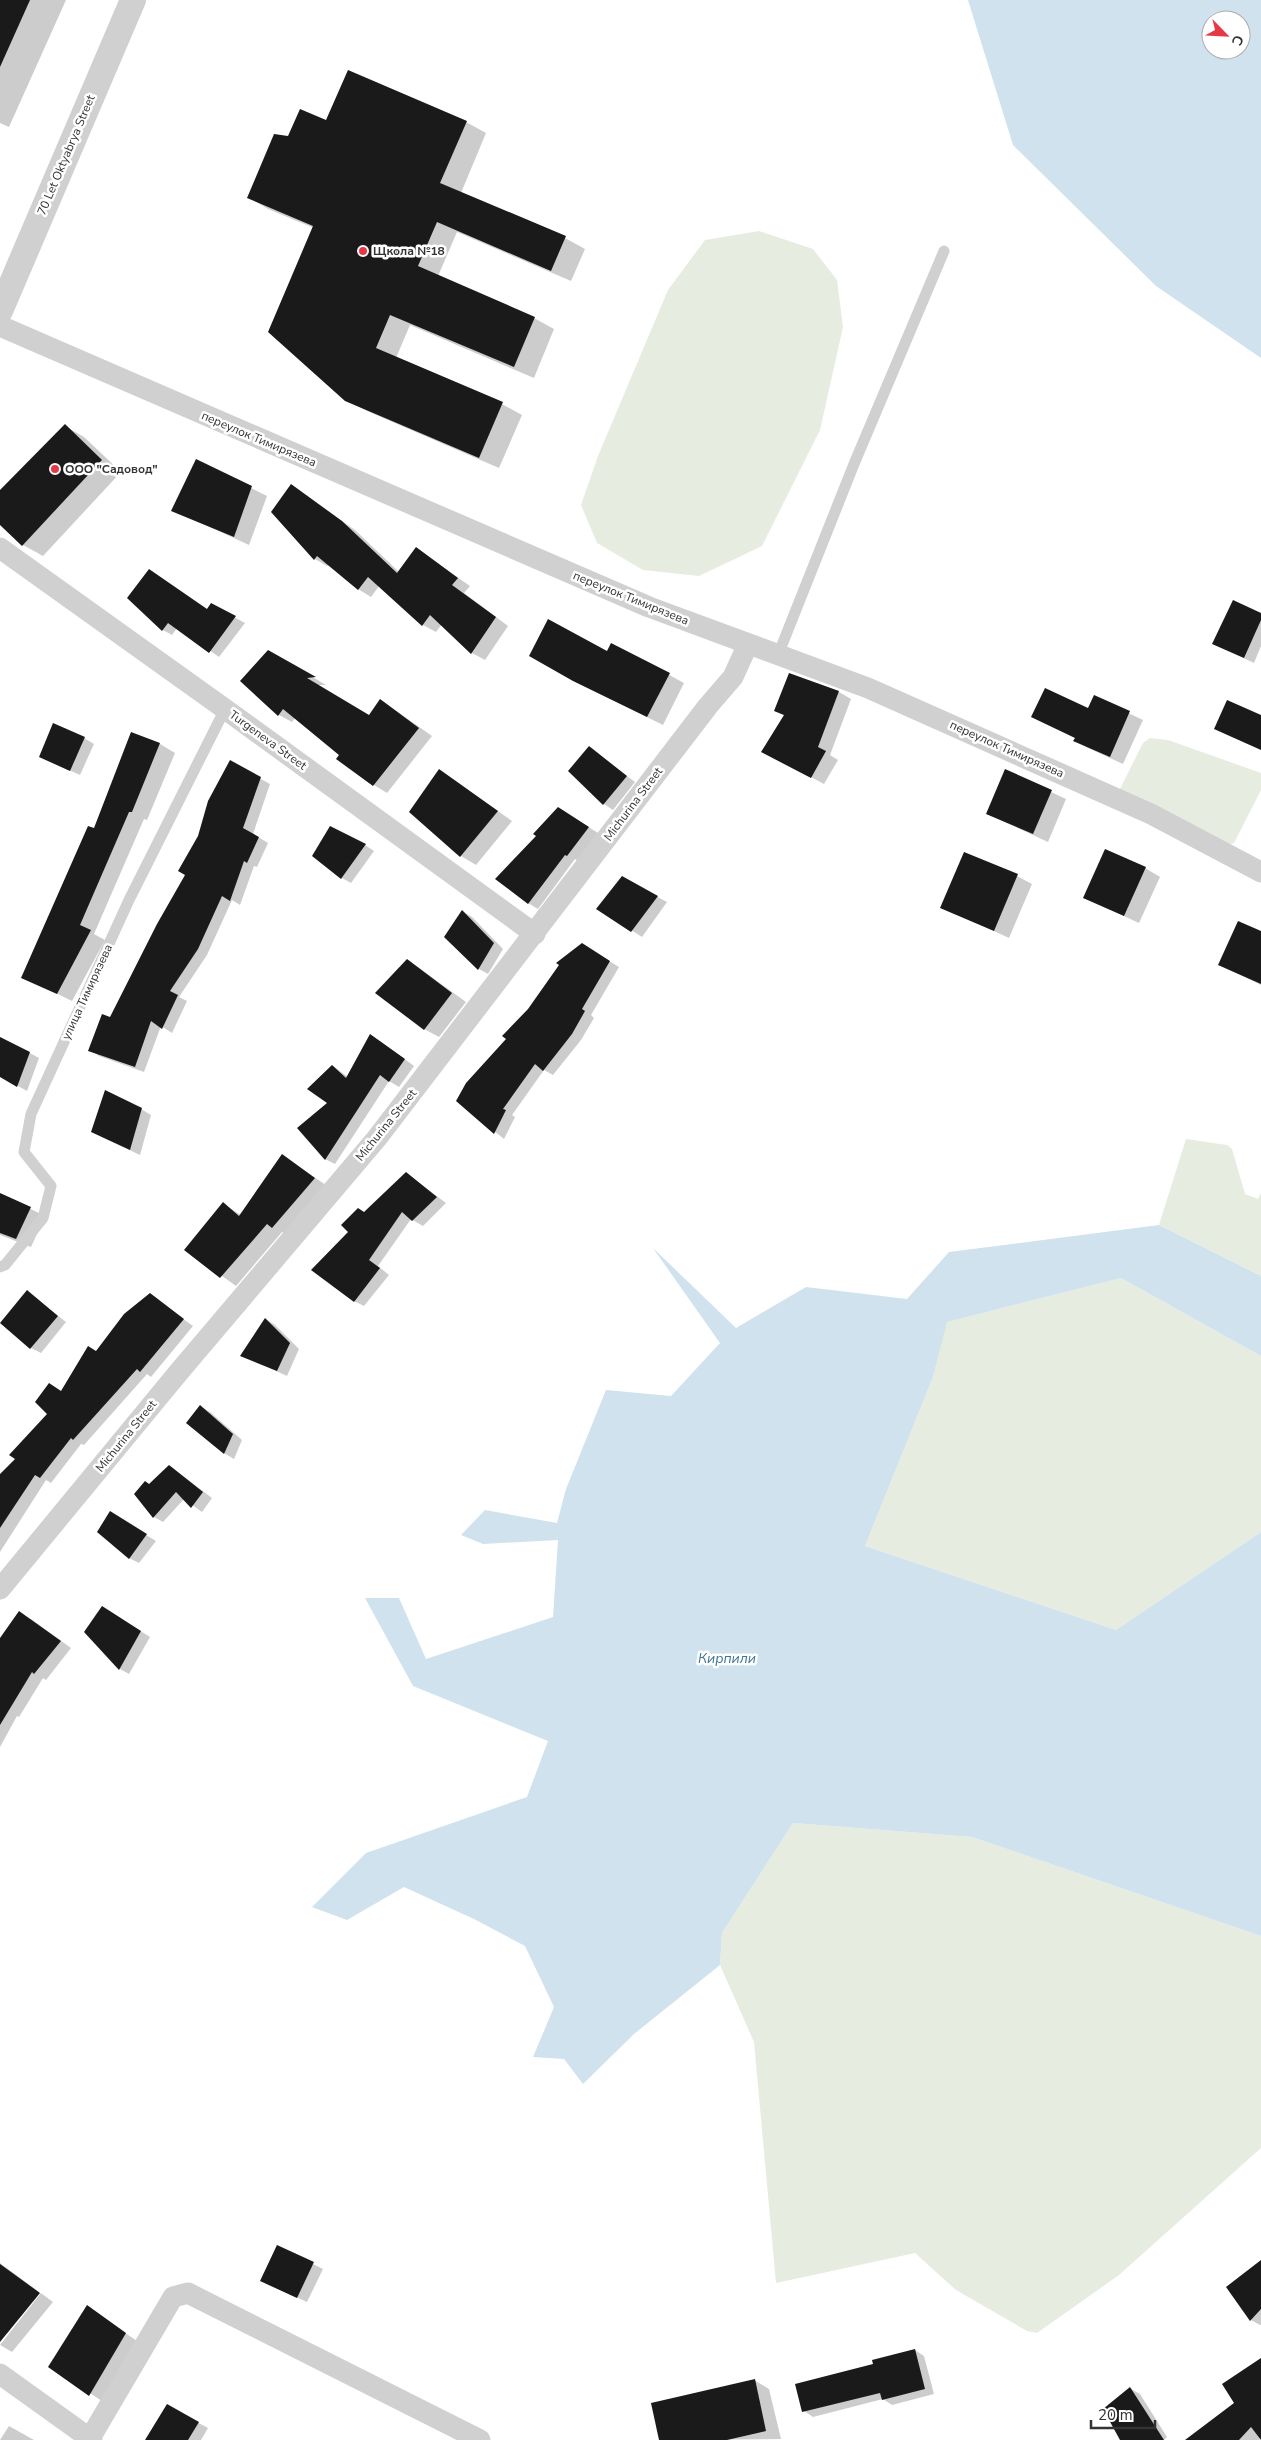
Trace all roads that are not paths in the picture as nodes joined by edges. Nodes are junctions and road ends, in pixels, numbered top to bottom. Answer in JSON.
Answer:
{"nodes":[{"id":1,"x":133,"y":0,"type":"edge"},
{"id":2,"x":944,"y":252,"type":"dead end"},
{"id":3,"x":0,"y":311,"type":"edge"},
{"id":4,"x":0,"y":326,"type":"edge"},
{"id":5,"x":0,"y":548,"type":"edge"},
{"id":6,"x":748,"y":644,"type":"junction"},
{"id":7,"x":778,"y":655,"type":"junction"},
{"id":8,"x":225,"y":709,"type":"junction"},
{"id":9,"x":1261,"y":872,"type":"edge"},
{"id":10,"x":534,"y":934,"type":"junction"},
{"id":11,"x":0,"y":1267,"type":"edge"},
{"id":12,"x":0,"y":1589,"type":"edge"},
{"id":13,"x":0,"y":2374,"type":"edge"},
{"id":14,"x":90,"y":2440,"type":"edge"},
{"id":15,"x":480,"y":2440,"type":"edge"}],
"edges":[{"from":1,"to":3,"type":"street","name":"70 Let Oktyabrya Street"},
{"from":2,"to":7,"type":"lane"},
{"from":4,"to":6,"type":"street","name":"переулок Тимирязева"},
{"from":5,"to":8,"type":"street","name":"Turgeneva Street"},
{"from":6,"to":7,"type":"street","name":"переулок Тимирязева"},
{"from":6,"to":10,"type":"street","name":"Michurina Street"},
{"from":7,"to":9,"type":"street","name":"переулок Тимирязева"},
{"from":8,"to":10,"type":"street","name":"Turgeneva Street"},
{"from":8,"to":11,"type":"lane","name":"улица Тимирязева"},
{"from":10,"to":12,"type":"street","name":"Michurina Street"},
{"from":13,"to":14,"type":"street"},
{"from":14,"to":15,"type":"street"}]}
